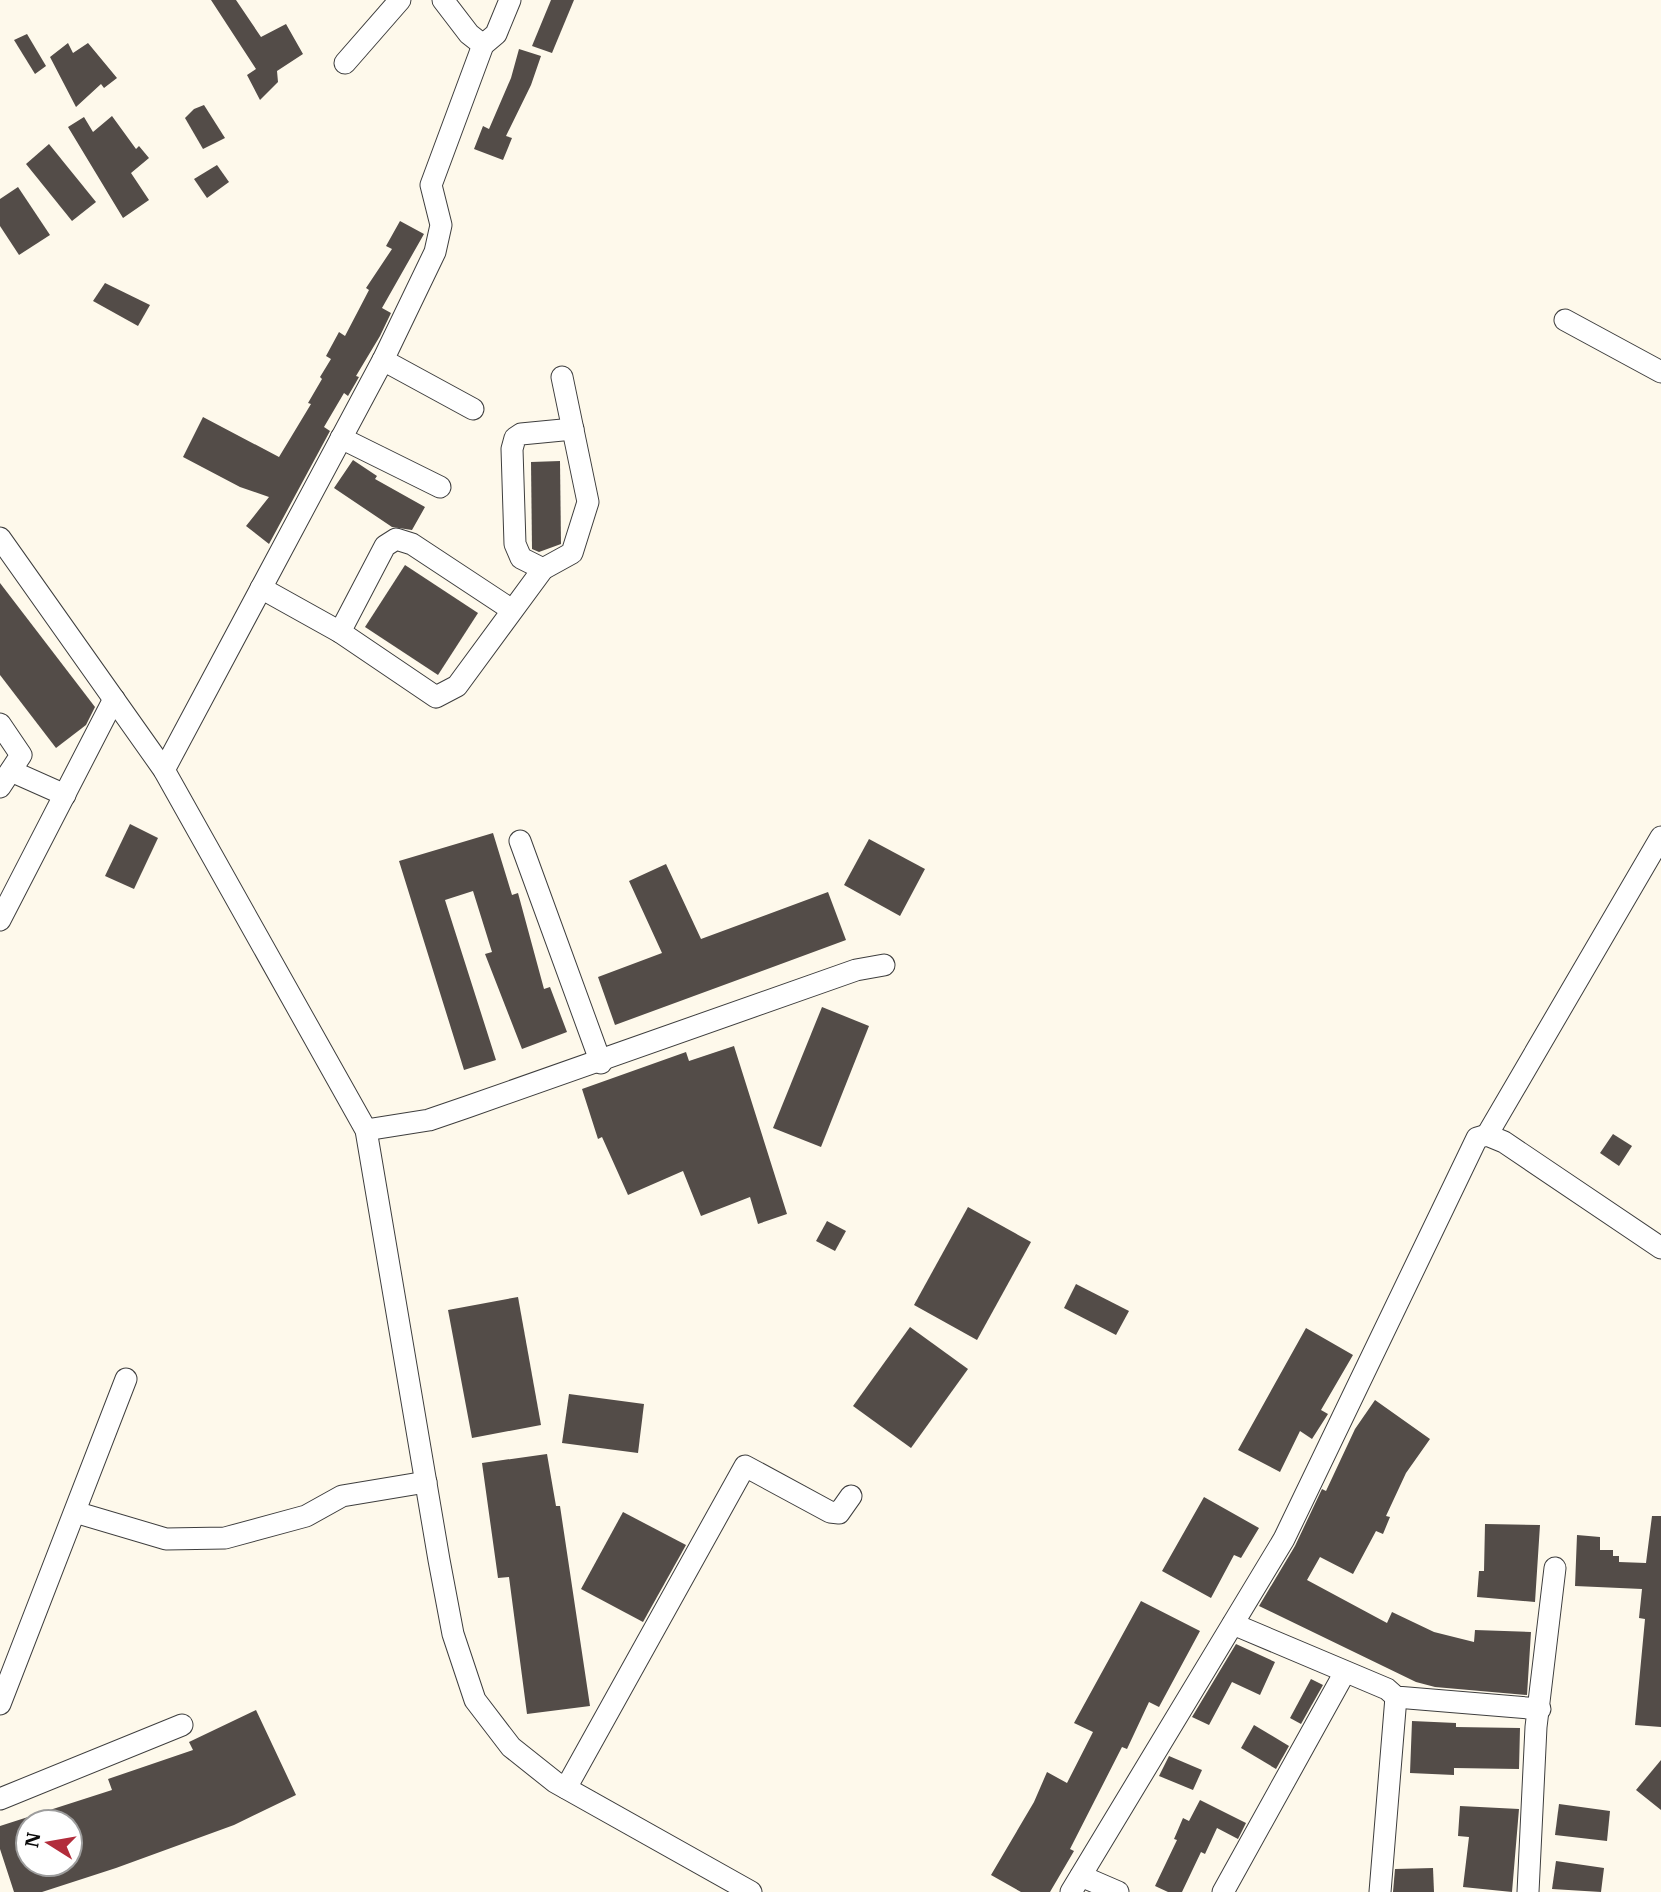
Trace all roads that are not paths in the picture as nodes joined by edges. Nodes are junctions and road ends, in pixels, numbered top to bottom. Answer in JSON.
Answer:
{"nodes":[{"id":1,"x":400,"y":0,"type":"edge"},
{"id":2,"x":443,"y":0,"type":"edge"},
{"id":3,"x":510,"y":0,"type":"edge"},
{"id":4,"x":483,"y":45,"type":"junction"},
{"id":5,"x":345,"y":63,"type":"dead end"},
{"id":6,"x":1565,"y":320,"type":"dead end"},
{"id":7,"x":383,"y":360,"type":"junction"},
{"id":8,"x":1661,"y":372,"type":"edge"},
{"id":9,"x":562,"y":377,"type":"dead end"},
{"id":10,"x":473,"y":410,"type":"dead end"},
{"id":11,"x":573,"y":429,"type":"junction"},
{"id":12,"x":341,"y":438,"type":"junction"},
{"id":13,"x":440,"y":487,"type":"dead end"},
{"id":14,"x":0,"y":538,"type":"edge"},
{"id":15,"x":543,"y":569,"type":"junction"},
{"id":16,"x":261,"y":588,"type":"junction"},
{"id":17,"x":512,"y":610,"type":"junction"},
{"id":18,"x":340,"y":632,"type":"junction"},
{"id":19,"x":114,"y":699,"type":"junction"},
{"id":20,"x":0,"y":724,"type":"edge"},
{"id":21,"x":164,"y":770,"type":"junction"},
{"id":22,"x":6,"y":779,"type":"edge"},
{"id":23,"x":65,"y":794,"type":"junction"},
{"id":24,"x":1661,"y":837,"type":"edge"},
{"id":25,"x":520,"y":841,"type":"dead end"},
{"id":26,"x":0,"y":920,"type":"edge"},
{"id":27,"x":884,"y":965,"type":"dead end"},
{"id":28,"x":601,"y":1063,"type":"junction"},
{"id":29,"x":366,"y":1130,"type":"junction"},
{"id":30,"x":1488,"y":1135,"type":"junction"},
{"id":31,"x":1661,"y":1248,"type":"edge"},
{"id":32,"x":126,"y":1379,"type":"dead end"},
{"id":33,"x":426,"y":1482,"type":"junction"},
{"id":34,"x":851,"y":1496,"type":"dead end"},
{"id":35,"x":75,"y":1512,"type":"junction"},
{"id":36,"x":1555,"y":1568,"type":"dead end"},
{"id":37,"x":1233,"y":1624,"type":"junction"},
{"id":38,"x":1345,"y":1672,"type":"junction"},
{"id":39,"x":1396,"y":1697,"type":"junction"},
{"id":40,"x":0,"y":1704,"type":"edge"},
{"id":41,"x":1540,"y":1709,"type":"junction"},
{"id":42,"x":182,"y":1725,"type":"dead end"},
{"id":43,"x":566,"y":1788,"type":"junction"},
{"id":44,"x":0,"y":1799,"type":"edge"},
{"id":45,"x":1076,"y":1884,"type":"edge"},
{"id":46,"x":751,"y":1892,"type":"edge"},
{"id":47,"x":1118,"y":1892,"type":"edge"},
{"id":48,"x":1223,"y":1892,"type":"edge"},
{"id":49,"x":1380,"y":1892,"type":"edge"},
{"id":50,"x":1528,"y":1892,"type":"edge"}],
"edges":[{"from":1,"to":5,"type":"street"},
{"from":2,"to":4,"type":"street"},
{"from":3,"to":4,"type":"street"},
{"from":4,"to":7,"type":"street"},
{"from":6,"to":8,"type":"street"},
{"from":7,"to":10,"type":"street"},
{"from":7,"to":12,"type":"street"},
{"from":9,"to":11,"type":"street"},
{"from":11,"to":15,"type":"street"},
{"from":11,"to":15,"type":"street"},
{"from":12,"to":13,"type":"street"},
{"from":12,"to":16,"type":"street"},
{"from":14,"to":19,"type":"street"},
{"from":15,"to":17,"type":"street"},
{"from":16,"to":18,"type":"street"},
{"from":16,"to":21,"type":"street"},
{"from":17,"to":18,"type":"street"},
{"from":17,"to":18,"type":"street"},
{"from":19,"to":21,"type":"street"},
{"from":19,"to":23,"type":"street"},
{"from":20,"to":22,"type":"street"},
{"from":21,"to":29,"type":"street"},
{"from":22,"to":23,"type":"street"},
{"from":23,"to":26,"type":"street"},
{"from":24,"to":30,"type":"street"},
{"from":25,"to":28,"type":"street"},
{"from":27,"to":28,"type":"street"},
{"from":28,"to":29,"type":"street"},
{"from":29,"to":33,"type":"street"},
{"from":30,"to":31,"type":"street"},
{"from":30,"to":37,"type":"street"},
{"from":32,"to":35,"type":"street"},
{"from":33,"to":35,"type":"street"},
{"from":33,"to":43,"type":"street"},
{"from":34,"to":43,"type":"street"},
{"from":35,"to":40,"type":"street"},
{"from":36,"to":41,"type":"street"},
{"from":37,"to":38,"type":"street"},
{"from":37,"to":45,"type":"street"},
{"from":38,"to":39,"type":"street"},
{"from":38,"to":48,"type":"street"},
{"from":39,"to":41,"type":"street"},
{"from":39,"to":49,"type":"street"},
{"from":41,"to":50,"type":"street"},
{"from":42,"to":44,"type":"street"},
{"from":43,"to":46,"type":"street"},
{"from":45,"to":47,"type":"street"}]}
